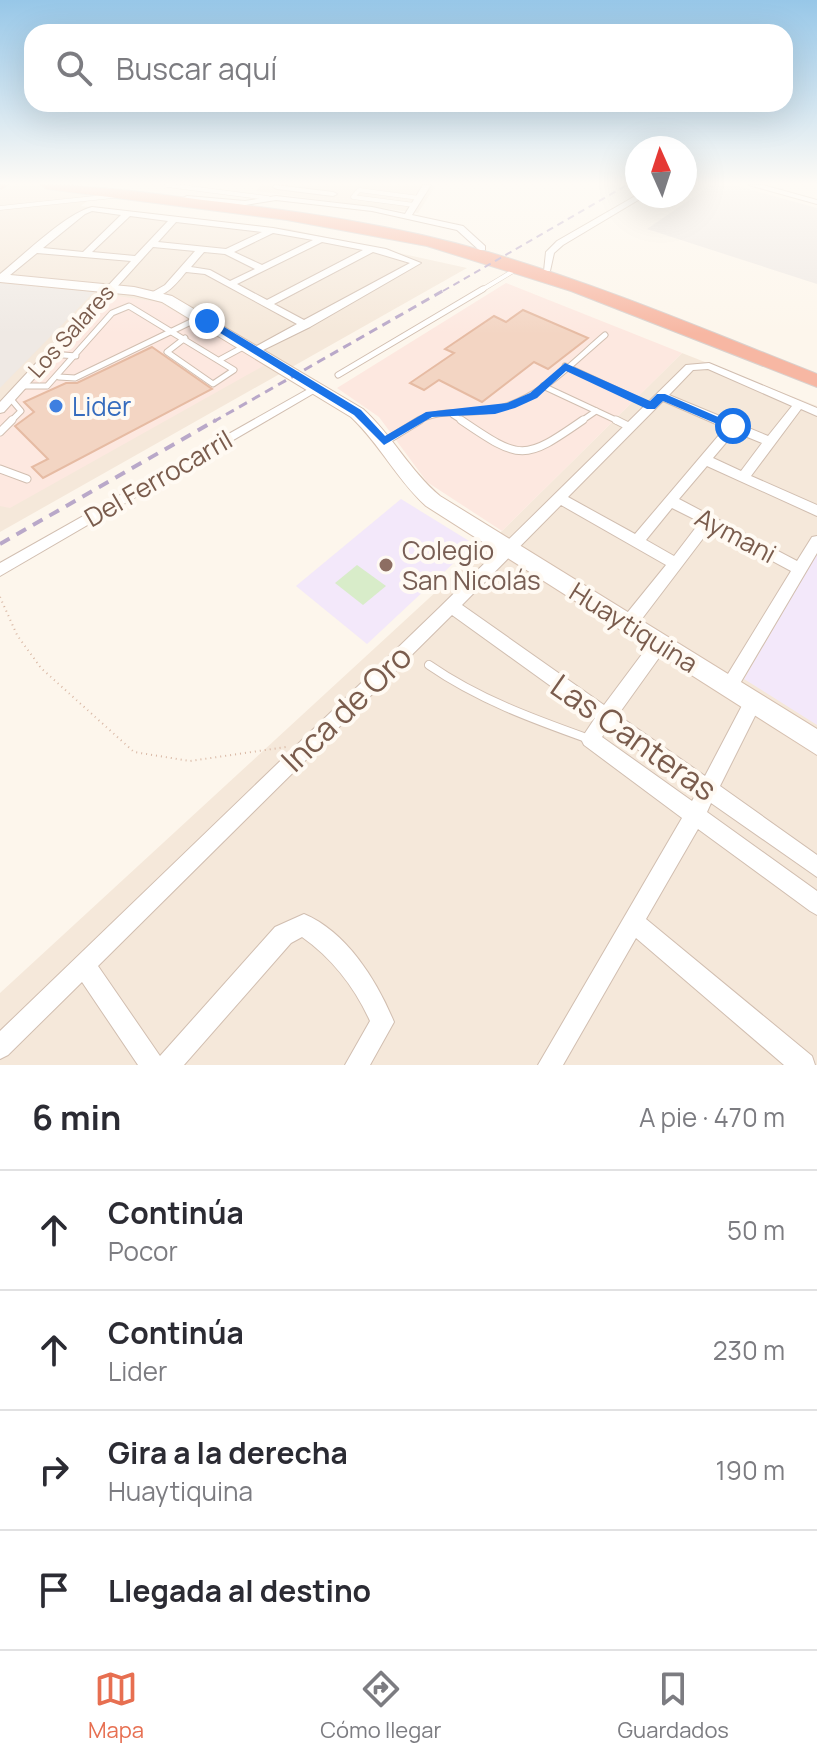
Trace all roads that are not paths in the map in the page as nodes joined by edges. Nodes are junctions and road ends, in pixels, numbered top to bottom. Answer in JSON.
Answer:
{"nodes":[{"id":1,"x":55,"y":235,"type":"edge"},
{"id":2,"x":105,"y":235,"type":"edge"},
{"id":3,"x":160,"y":235,"type":"edge"},
{"id":4,"x":263,"y":235,"type":"edge"},
{"id":5,"x":299,"y":235,"type":"edge"},
{"id":6,"x":397,"y":235,"type":"edge"},
{"id":7,"x":422,"y":235,"type":"edge"},
{"id":8,"x":467,"y":235,"type":"edge"},
{"id":9,"x":574,"y":235,"type":"edge"},
{"id":10,"x":322,"y":239,"type":"junction"},
{"id":11,"x":151,"y":244,"type":"junction"},
{"id":12,"x":482,"y":248,"type":"junction"},
{"id":13,"x":202,"y":249,"type":"junction"},
{"id":14,"x":372,"y":249,"type":"junction"},
{"id":15,"x":35,"y":250,"type":"junction"},
{"id":16,"x":227,"y":252,"type":"junction"},
{"id":17,"x":84,"y":255,"type":"junction"},
{"id":18,"x":137,"y":259,"type":"junction"},
{"id":19,"x":520,"y":267,"type":"junction"},
{"id":20,"x":184,"y":269,"type":"junction"},
{"id":21,"x":263,"y":269,"type":"junction"},
{"id":22,"x":547,"y":269,"type":"junction"},
{"id":23,"x":1,"y":278,"type":"edge"},
{"id":24,"x":231,"y":284,"type":"junction"},
{"id":25,"x":110,"y":289,"type":"junction"},
{"id":26,"x":154,"y":295,"type":"junction"},
{"id":27,"x":267,"y":304,"type":"junction"},
{"id":28,"x":202,"y":317,"type":"junction"},
{"id":29,"x":306,"y":325,"type":"junction"},
{"id":30,"x":173,"y":331,"type":"junction"},
{"id":31,"x":605,"y":335,"type":"dead end"},
{"id":32,"x":185,"y":338,"type":"junction"},
{"id":33,"x":252,"y":348,"type":"junction"},
{"id":34,"x":51,"y":354,"type":"junction"},
{"id":35,"x":76,"y":356,"type":"junction"},
{"id":36,"x":221,"y":359,"type":"junction"},
{"id":37,"x":565,"y":366,"type":"junction"},
{"id":38,"x":817,"y":371,"type":"edge"},
{"id":39,"x":338,"y":375,"type":"dead end"},
{"id":40,"x":59,"y":377,"type":"junction"},
{"id":41,"x":817,"y":381,"type":"edge"},
{"id":42,"x":22,"y":386,"type":"junction"},
{"id":43,"x":543,"y":386,"type":"junction"},
{"id":44,"x":317,"y":387,"type":"junction"},
{"id":45,"x":10,"y":398,"type":"junction"},
{"id":46,"x":656,"y":401,"type":"junction"},
{"id":47,"x":799,"y":404,"type":"junction"},
{"id":48,"x":0,"y":409,"type":"edge"},
{"id":49,"x":596,"y":411,"type":"junction"},
{"id":50,"x":817,"y":412,"type":"edge"},
{"id":51,"x":452,"y":414,"type":"junction"},
{"id":52,"x":733,"y":426,"type":"junction"},
{"id":53,"x":630,"y":427,"type":"junction"},
{"id":54,"x":0,"y":432,"type":"edge"},
{"id":55,"x":384,"y":442,"type":"junction"},
{"id":56,"x":770,"y":442,"type":"junction"},
{"id":57,"x":705,"y":460,"type":"junction"},
{"id":58,"x":0,"y":469,"type":"edge"},
{"id":59,"x":743,"y":477,"type":"junction"},
{"id":60,"x":27,"y":479,"type":"dead end"},
{"id":61,"x":560,"y":498,"type":"junction"},
{"id":62,"x":671,"y":501,"type":"junction"},
{"id":63,"x":817,"y":511,"type":"edge"},
{"id":64,"x":709,"y":521,"type":"junction"},
{"id":65,"x":637,"y":541,"type":"junction"},
{"id":66,"x":817,"y":542,"type":"edge"},
{"id":67,"x":508,"y":550,"type":"junction"},
{"id":68,"x":676,"y":564,"type":"junction"},
{"id":69,"x":800,"y":569,"type":"junction"},
{"id":70,"x":0,"y":570,"type":"edge"},
{"id":71,"x":452,"y":606,"type":"junction"},
{"id":72,"x":629,"y":623,"type":"junction"},
{"id":73,"x":660,"y":643,"type":"junction"},
{"id":74,"x":429,"y":665,"type":"dead end"},
{"id":75,"x":729,"y":687,"type":"junction"},
{"id":76,"x":753,"y":702,"type":"junction"},
{"id":77,"x":606,"y":718,"type":"junction"},
{"id":78,"x":590,"y":739,"type":"junction"},
{"id":79,"x":817,"y":743,"type":"edge"},
{"id":80,"x":706,"y":788,"type":"junction"},
{"id":81,"x":695,"y":815,"type":"junction"},
{"id":82,"x":817,"y":867,"type":"edge"},
{"id":83,"x":817,"y":904,"type":"edge"},
{"id":84,"x":634,"y":923,"type":"junction"},
{"id":85,"x":84,"y":965,"type":"junction"},
{"id":86,"x":0,"y":1047,"type":"edge"},
{"id":87,"x":152,"y":1065,"type":"edge"},
{"id":88,"x":168,"y":1065,"type":"edge"},
{"id":89,"x":357,"y":1065,"type":"edge"},
{"id":90,"x":550,"y":1065,"type":"edge"},
{"id":91,"x":803,"y":1065,"type":"edge"}],
"edges":[{"from":1,"to":15,"type":"street"},
{"from":2,"to":17,"type":"street"},
{"from":3,"to":11,"type":"street","name":"Los Salares"},
{"from":4,"to":16,"type":"street"},
{"from":5,"to":10,"type":"street"},
{"from":6,"to":19,"type":"highway"},
{"from":7,"to":12,"type":"highway"},
{"from":8,"to":12,"type":"street"},
{"from":9,"to":22,"type":"street"},
{"from":10,"to":14,"type":"street"},
{"from":10,"to":21,"type":"street"},
{"from":11,"to":13,"type":"street"},
{"from":11,"to":18,"type":"street","name":"Los Salares"},
{"from":12,"to":22,"type":"highway"},
{"from":13,"to":16,"type":"street"},
{"from":13,"to":20,"type":"street"},
{"from":14,"to":27,"type":"street"},
{"from":14,"to":29,"type":"street"},
{"from":15,"to":17,"type":"street"},
{"from":15,"to":23,"type":"street"},
{"from":16,"to":21,"type":"street"},
{"from":17,"to":18,"type":"street"},
{"from":18,"to":25,"type":"street","name":"Los Salares"},
{"from":19,"to":39,"type":"lane"},
{"from":19,"to":41,"type":"highway"},
{"from":20,"to":24,"type":"street"},
{"from":20,"to":26,"type":"street"},
{"from":21,"to":24,"type":"street"},
{"from":22,"to":38,"type":"highway"},
{"from":23,"to":25,"type":"street","name":"Huaytiquina"},
{"from":24,"to":27,"type":"street"},
{"from":25,"to":26,"type":"street","name":"Huaytiquina"},
{"from":25,"to":34,"type":"street","name":"Los Salares"},
{"from":26,"to":28,"type":"street","name":"Huaytiquina"},
{"from":27,"to":29,"type":"street"},
{"from":28,"to":30,"type":"lane"},
{"from":28,"to":33,"type":"street","name":"Huaytiquina"},
{"from":29,"to":33,"type":"street"},
{"from":30,"to":32,"type":"lane"},
{"from":30,"to":35,"type":"lane"},
{"from":30,"to":40,"type":"lane"},
{"from":31,"to":37,"type":"lane"},
{"from":32,"to":36,"type":"lane"},
{"from":32,"to":36,"type":"lane"},
{"from":33,"to":36,"type":"lane"},
{"from":33,"to":44,"type":"street","name":"Huaytiquina"},
{"from":34,"to":35,"type":"lane"},
{"from":34,"to":42,"type":"street","name":"Los Salares"},
{"from":35,"to":40,"type":"lane"},
{"from":37,"to":43,"type":"lane"},
{"from":37,"to":46,"type":"lane"},
{"from":40,"to":42,"type":"lane"},
{"from":42,"to":45,"type":"street","name":"Los Salares"},
{"from":43,"to":49,"type":"lane"},
{"from":43,"to":51,"type":"lane"},
{"from":44,"to":55,"type":"street","name":"Huaytiquina"},
{"from":44,"to":70,"type":"street","name":"Del Ferrocarril"},
{"from":45,"to":48,"type":"street","name":"Los Salares"},
{"from":45,"to":54,"type":"lane"},
{"from":46,"to":47,"type":"street","name":"Inca de Oro"},
{"from":46,"to":52,"type":"street"},
{"from":46,"to":53,"type":"street","name":"Inca de Oro"},
{"from":47,"to":50,"type":"street"},
{"from":47,"to":56,"type":"street"},
{"from":49,"to":51,"type":"lane"},
{"from":49,"to":53,"type":"lane"},
{"from":51,"to":55,"type":"lane"},
{"from":52,"to":56,"type":"street"},
{"from":52,"to":57,"type":"street"},
{"from":53,"to":61,"type":"street","name":"Inca de Oro"},
{"from":55,"to":67,"type":"street","name":"Huaytiquina"},
{"from":56,"to":59,"type":"street"},
{"from":57,"to":59,"type":"street"},
{"from":57,"to":62,"type":"street"},
{"from":58,"to":60,"type":"lane"},
{"from":59,"to":63,"type":"street"},
{"from":61,"to":65,"type":"street","name":"Aymani"},
{"from":61,"to":67,"type":"street","name":"Inca de Oro"},
{"from":62,"to":64,"type":"street","name":"Aymani"},
{"from":62,"to":65,"type":"street"},
{"from":64,"to":68,"type":"street"},
{"from":64,"to":69,"type":"street","name":"Aymani"},
{"from":65,"to":68,"type":"street","name":"Aymani"},
{"from":66,"to":69,"type":"street"},
{"from":67,"to":71,"type":"street","name":"Inca de Oro"},
{"from":67,"to":72,"type":"street","name":"Huaytiquina"},
{"from":68,"to":72,"type":"street"},
{"from":69,"to":75,"type":"street"},
{"from":71,"to":77,"type":"street","name":"Las Canteras"},
{"from":71,"to":85,"type":"street","name":"Inca de Oro"},
{"from":72,"to":73,"type":"street","name":"Huaytiquina"},
{"from":73,"to":75,"type":"street","name":"Huaytiquina"},
{"from":73,"to":77,"type":"street"},
{"from":74,"to":78,"type":"lane"},
{"from":75,"to":76,"type":"street","name":"Huaytiquina"},
{"from":76,"to":79,"type":"street","name":"Huaytiquina"},
{"from":76,"to":80,"type":"street"},
{"from":77,"to":78,"type":"street"},
{"from":77,"to":80,"type":"street","name":"Las Canteras"},
{"from":78,"to":81,"type":"street","name":"Las Canteras"},
{"from":80,"to":81,"type":"street"},
{"from":80,"to":82,"type":"street","name":"Las Canteras"},
{"from":81,"to":83,"type":"street","name":"Las Canteras"},
{"from":81,"to":84,"type":"street"},
{"from":84,"to":90,"type":"street"},
{"from":84,"to":91,"type":"street"},
{"from":85,"to":86,"type":"street","name":"Inca de Oro"},
{"from":85,"to":87,"type":"street"},
{"from":88,"to":89,"type":"street"}]}
